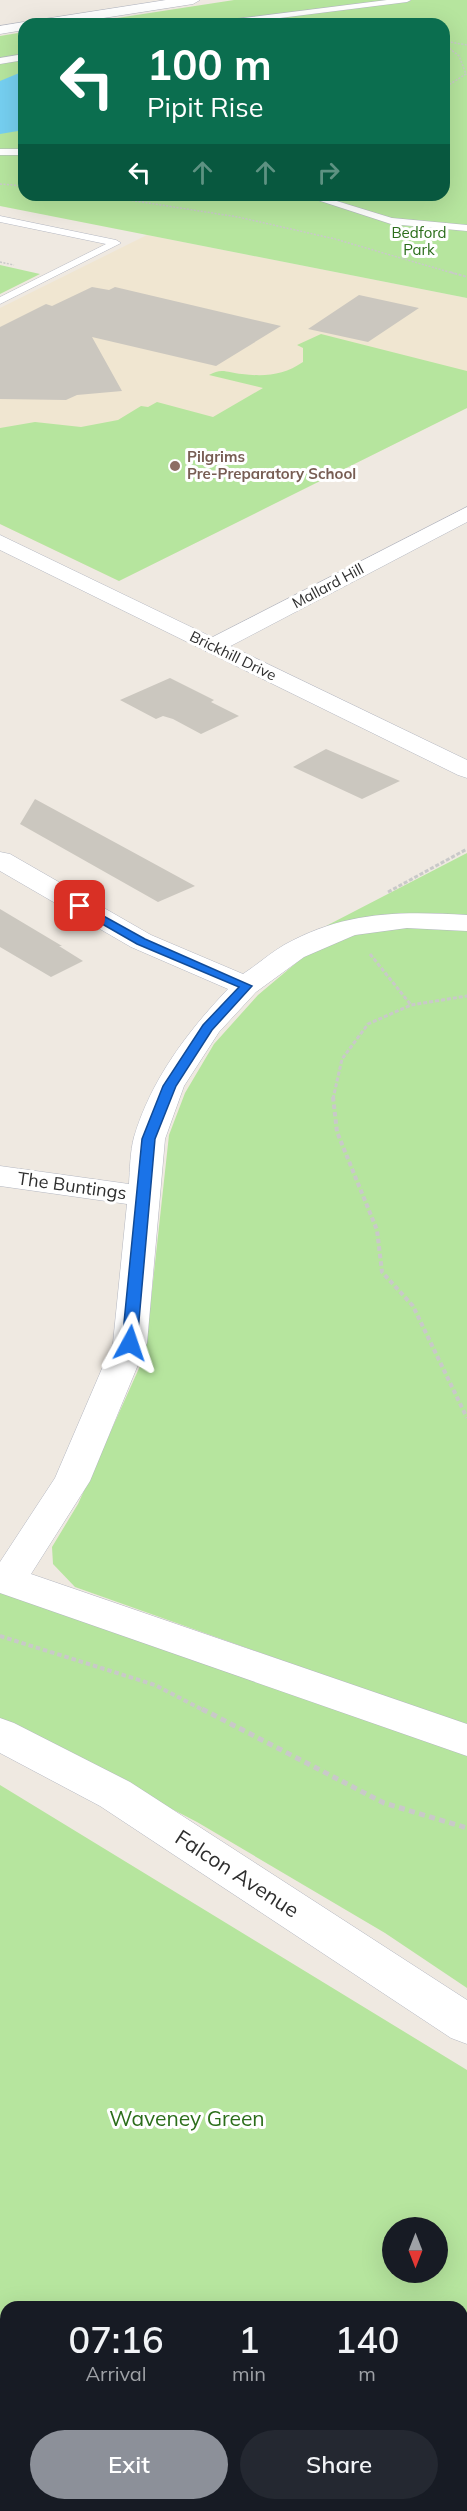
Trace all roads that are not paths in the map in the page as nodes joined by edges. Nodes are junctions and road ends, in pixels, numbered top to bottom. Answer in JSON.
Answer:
{"nodes":[{"id":1,"x":193,"y":0,"type":"edge"},
{"id":2,"x":407,"y":0,"type":"edge"},
{"id":3,"x":77,"y":18,"type":"edge"},
{"id":4,"x":260,"y":18,"type":"edge"},
{"id":5,"x":18,"y":27,"type":"edge"},
{"id":6,"x":0,"y":30,"type":"edge"},
{"id":7,"x":18,"y":58,"type":"edge"},
{"id":8,"x":0,"y":61,"type":"edge"},
{"id":9,"x":0,"y":152,"type":"edge"},
{"id":10,"x":18,"y":152,"type":"edge"},
{"id":11,"x":327,"y":201,"type":"edge"},
{"id":12,"x":0,"y":219,"type":"edge"},
{"id":13,"x":467,"y":228,"type":"edge"},
{"id":14,"x":0,"y":301,"type":"edge"},
{"id":15,"x":467,"y":513,"type":"edge"},
{"id":16,"x":443,"y":526,"type":"junction"},
{"id":17,"x":467,"y":534,"type":"edge"},
{"id":18,"x":0,"y":542,"type":"edge"},
{"id":19,"x":213,"y":646,"type":"junction"},
{"id":20,"x":467,"y":770,"type":"edge"},
{"id":21,"x":0,"y":860,"type":"edge"},
{"id":22,"x":467,"y":923,"type":"edge"},
{"id":23,"x":246,"y":986,"type":"junction"},
{"id":24,"x":0,"y":1176,"type":"edge"},
{"id":25,"x":144,"y":1196,"type":"junction"},
{"id":26,"x":4,"y":1579,"type":"edge"},
{"id":27,"x":0,"y":1734,"type":"edge"},
{"id":28,"x":467,"y":1740,"type":"edge"},
{"id":29,"x":467,"y":2024,"type":"edge"}],
"edges":[{"from":1,"to":3,"type":"street"},
{"from":2,"to":4,"type":"lane"},
{"from":5,"to":6,"type":"street"},
{"from":7,"to":8,"type":"lane"},
{"from":9,"to":10,"type":"lane"},
{"from":11,"to":13,"type":"lane"},
{"from":12,"to":14,"type":"lane"},
{"from":15,"to":16,"type":"street","name":"Mallard Hill"},
{"from":16,"to":17,"type":"street"},
{"from":16,"to":19,"type":"street","name":"Mallard Hill"},
{"from":18,"to":19,"type":"street","name":"Brickhill Drive"},
{"from":19,"to":20,"type":"street","name":"Brickhill Drive"},
{"from":21,"to":23,"type":"street"},
{"from":22,"to":23,"type":"street"},
{"from":23,"to":25,"type":"street"},
{"from":24,"to":25,"type":"street","name":"The Buntings"},
{"from":25,"to":26,"type":"street"},
{"from":26,"to":28,"type":"street"},
{"from":27,"to":29,"type":"street","name":"Falcon Avenue"}]}
